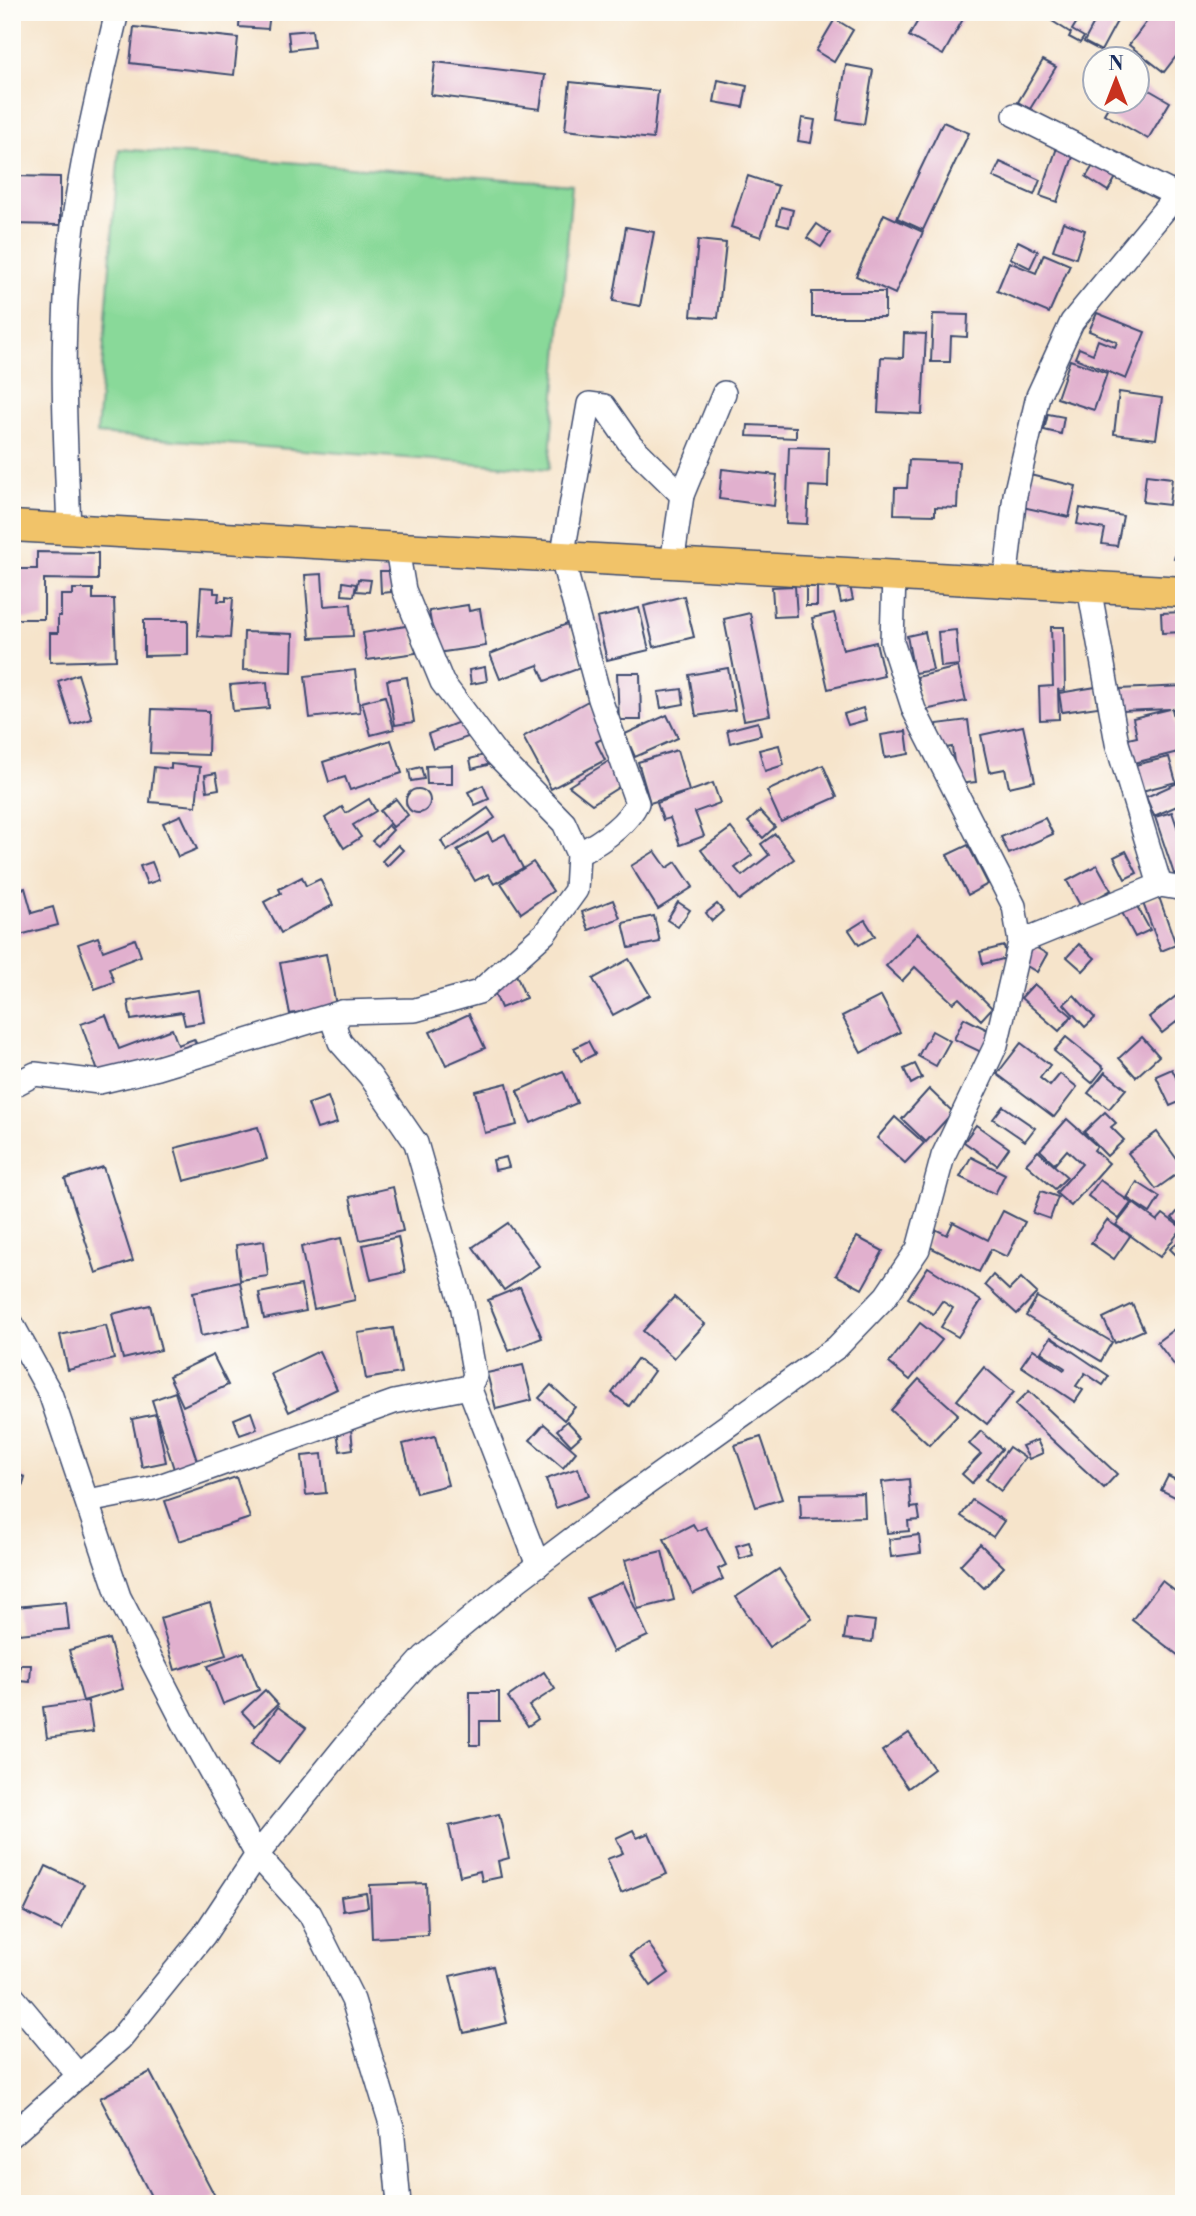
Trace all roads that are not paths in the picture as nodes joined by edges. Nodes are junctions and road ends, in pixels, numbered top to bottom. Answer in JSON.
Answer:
{"nodes":[{"id":1,"x":117,"y":12,"type":"edge"},
{"id":2,"x":1015,"y":116,"type":"dead end"},
{"id":3,"x":1180,"y":190,"type":"edge"},
{"id":4,"x":724,"y":393,"type":"dead end"},
{"id":5,"x":682,"y":495,"type":"junction"},
{"id":6,"x":12,"y":526,"type":"edge"},
{"id":7,"x":69,"y":530,"type":"junction"},
{"id":8,"x":397,"y":549,"type":"junction"},
{"id":9,"x":562,"y":558,"type":"junction"},
{"id":10,"x":672,"y":564,"type":"junction"},
{"id":11,"x":894,"y":576,"type":"junction"},
{"id":12,"x":1004,"y":583,"type":"junction"},
{"id":13,"x":1089,"y":587,"type":"junction"},
{"id":14,"x":1184,"y":592,"type":"edge"},
{"id":15,"x":578,"y":854,"type":"junction"},
{"id":16,"x":1160,"y":885,"type":"junction"},
{"id":17,"x":1184,"y":887,"type":"edge"},
{"id":18,"x":1020,"y":942,"type":"junction"},
{"id":19,"x":342,"y":1012,"type":"junction"},
{"id":20,"x":12,"y":1086,"type":"edge"},
{"id":21,"x":12,"y":1324,"type":"edge"},
{"id":22,"x":469,"y":1387,"type":"junction"},
{"id":23,"x":88,"y":1501,"type":"junction"},
{"id":24,"x":538,"y":1565,"type":"junction"},
{"id":25,"x":257,"y":1855,"type":"junction"},
{"id":26,"x":12,"y":1996,"type":"edge"},
{"id":27,"x":79,"y":2076,"type":"junction"},
{"id":28,"x":12,"y":2135,"type":"edge"},
{"id":29,"x":399,"y":2204,"type":"edge"}],
"edges":[{"from":1,"to":7,"type":"street"},
{"from":2,"to":3,"type":"street"},
{"from":3,"to":12,"type":"street"},
{"from":4,"to":5,"type":"street"},
{"from":5,"to":9,"type":"street"},
{"from":5,"to":10,"type":"street"},
{"from":6,"to":7,"type":"main road"},
{"from":7,"to":8,"type":"main road"},
{"from":8,"to":9,"type":"main road"},
{"from":8,"to":15,"type":"street"},
{"from":9,"to":10,"type":"main road"},
{"from":9,"to":15,"type":"street"},
{"from":10,"to":11,"type":"main road"},
{"from":11,"to":12,"type":"main road"},
{"from":11,"to":18,"type":"street"},
{"from":12,"to":13,"type":"main road"},
{"from":13,"to":14,"type":"main road"},
{"from":13,"to":16,"type":"street"},
{"from":15,"to":19,"type":"street"},
{"from":16,"to":17,"type":"street"},
{"from":16,"to":18,"type":"street"},
{"from":18,"to":24,"type":"street"},
{"from":19,"to":20,"type":"street"},
{"from":19,"to":22,"type":"street"},
{"from":21,"to":23,"type":"street"},
{"from":22,"to":23,"type":"street"},
{"from":22,"to":24,"type":"street"},
{"from":23,"to":25,"type":"street"},
{"from":24,"to":25,"type":"street"},
{"from":25,"to":27,"type":"street"},
{"from":25,"to":29,"type":"street"},
{"from":26,"to":27,"type":"street"},
{"from":27,"to":28,"type":"street"}]}
